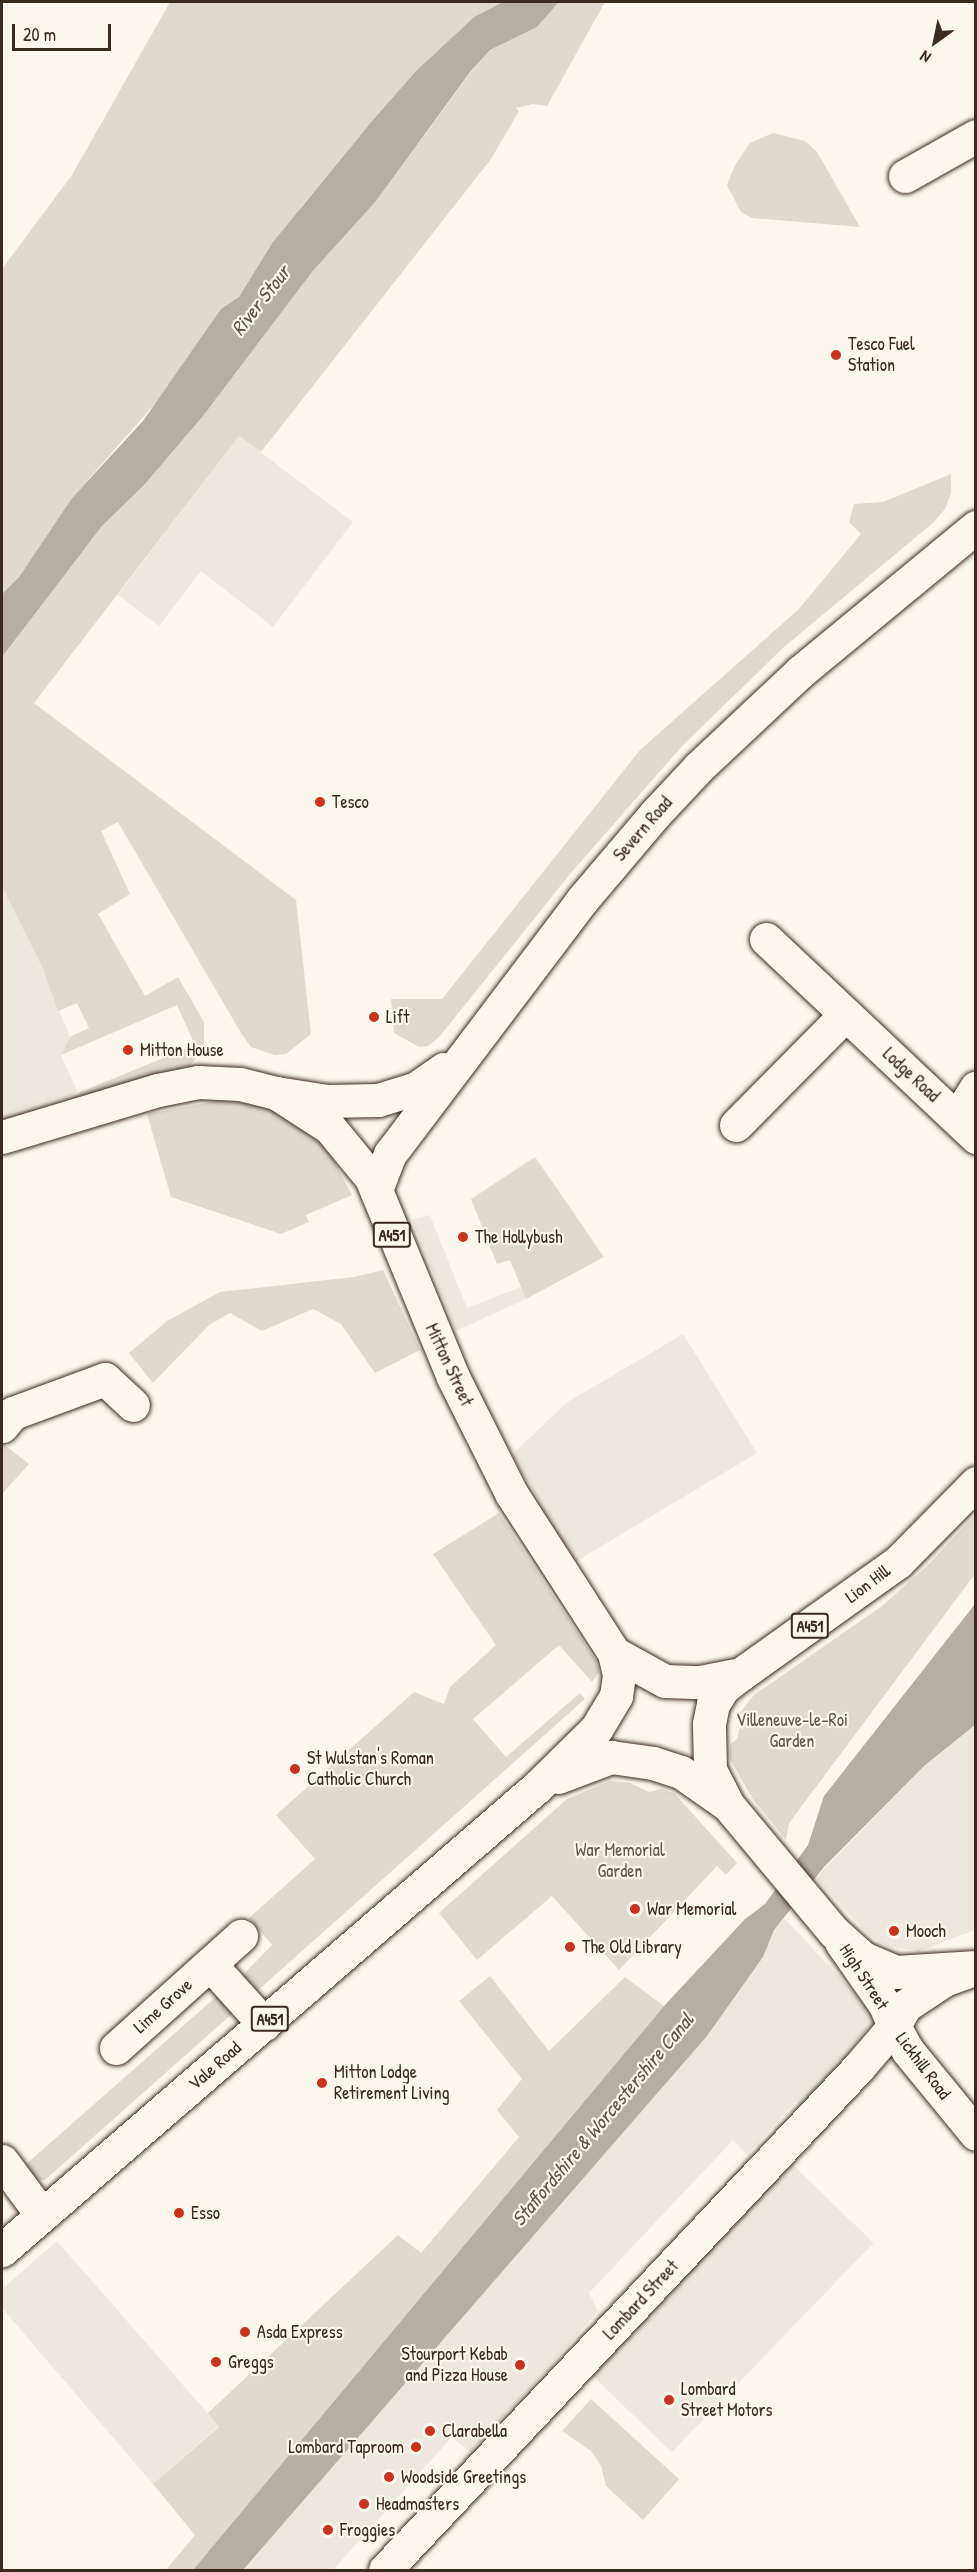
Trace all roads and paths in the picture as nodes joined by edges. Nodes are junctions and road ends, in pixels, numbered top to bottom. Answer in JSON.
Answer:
{"nodes":[{"id":1,"x":975,"y":136,"type":"edge"},
{"id":2,"x":905,"y":176,"type":"dead end"},
{"id":3,"x":975,"y":526,"type":"edge"},
{"id":4,"x":766,"y":939,"type":"dead end"},
{"id":5,"x":846,"y":1014,"type":"junction"},
{"id":6,"x":469,"y":1048,"type":"junction"},
{"id":7,"x":975,"y":1088,"type":"edge"},
{"id":8,"x":276,"y":1093,"type":"junction"},
{"id":9,"x":736,"y":1125,"type":"dead end"},
{"id":10,"x":966,"y":1127,"type":"edge"},
{"id":11,"x":2,"y":1137,"type":"edge"},
{"id":12,"x":376,"y":1190,"type":"junction"},
{"id":13,"x":134,"y":1405,"type":"dead end"},
{"id":14,"x":2,"y":1426,"type":"edge"},
{"id":15,"x":975,"y":1483,"type":"edge"},
{"id":16,"x":614,"y":1653,"type":"junction"},
{"id":17,"x":741,"y":1674,"type":"junction"},
{"id":18,"x":537,"y":1787,"type":"junction"},
{"id":19,"x":728,"y":1805,"type":"junction"},
{"id":20,"x":824,"y":1921,"type":"junction"},
{"id":21,"x":241,"y":1936,"type":"dead end"},
{"id":22,"x":210,"y":1964,"type":"junction"},
{"id":23,"x":975,"y":1968,"type":"edge"},
{"id":24,"x":264,"y":2024,"type":"junction"},
{"id":25,"x":894,"y":2026,"type":"junction"},
{"id":26,"x":116,"y":2048,"type":"dead end"},
{"id":27,"x":975,"y":2134,"type":"edge"},
{"id":28,"x":2,"y":2161,"type":"edge"},
{"id":29,"x":42,"y":2215,"type":"junction"},
{"id":30,"x":2,"y":2250,"type":"edge"},
{"id":31,"x":385,"y":2571,"type":"edge"}],
"edges":[{"from":1,"to":2,"type":"street"},
{"from":3,"to":6,"type":"street","name":"Severn Road"},
{"from":4,"to":5,"type":"street","name":"Lodge Road"},
{"from":5,"to":9,"type":"street"},
{"from":5,"to":10,"type":"street","name":"Lodge Road"},
{"from":6,"to":8,"type":"street","name":"Mitton Street"},
{"from":6,"to":12,"type":"street","name":"Severn Road"},
{"from":7,"to":10,"type":"street"},
{"from":8,"to":11,"type":"street","name":"Mitton Street","number":"A451"},
{"from":8,"to":12,"type":"street","name":"Mitton Street","number":"A451"},
{"from":12,"to":16,"type":"street","name":"Mitton Street","number":"A451"},
{"from":13,"to":14,"type":"street"},
{"from":15,"to":17,"type":"street","name":"Lion Hill","number":"A451"},
{"from":16,"to":17,"type":"street","name":"Lion Hill","number":"A451"},
{"from":16,"to":18,"type":"street","number":"A451"},
{"from":17,"to":19,"type":"street"},
{"from":18,"to":19,"type":"street"},
{"from":18,"to":24,"type":"street","name":"Vale Road","number":"A451"},
{"from":19,"to":20,"type":"street"},
{"from":20,"to":23,"type":"street","name":"High Street"},
{"from":20,"to":25,"type":"street","name":"High Street"},
{"from":21,"to":22,"type":"street","name":"Lime Grove"},
{"from":22,"to":24,"type":"street"},
{"from":22,"to":26,"type":"street","name":"Lime Grove"},
{"from":23,"to":25,"type":"street","name":"High Street"},
{"from":24,"to":29,"type":"street","name":"Vale Road","number":"A451"},
{"from":25,"to":27,"type":"street","name":"Lickhill Road"},
{"from":25,"to":31,"type":"street","name":"Lombard Street"},
{"from":28,"to":29,"type":"street"},
{"from":29,"to":30,"type":"street","name":"Vale Road","number":"A451"}]}
